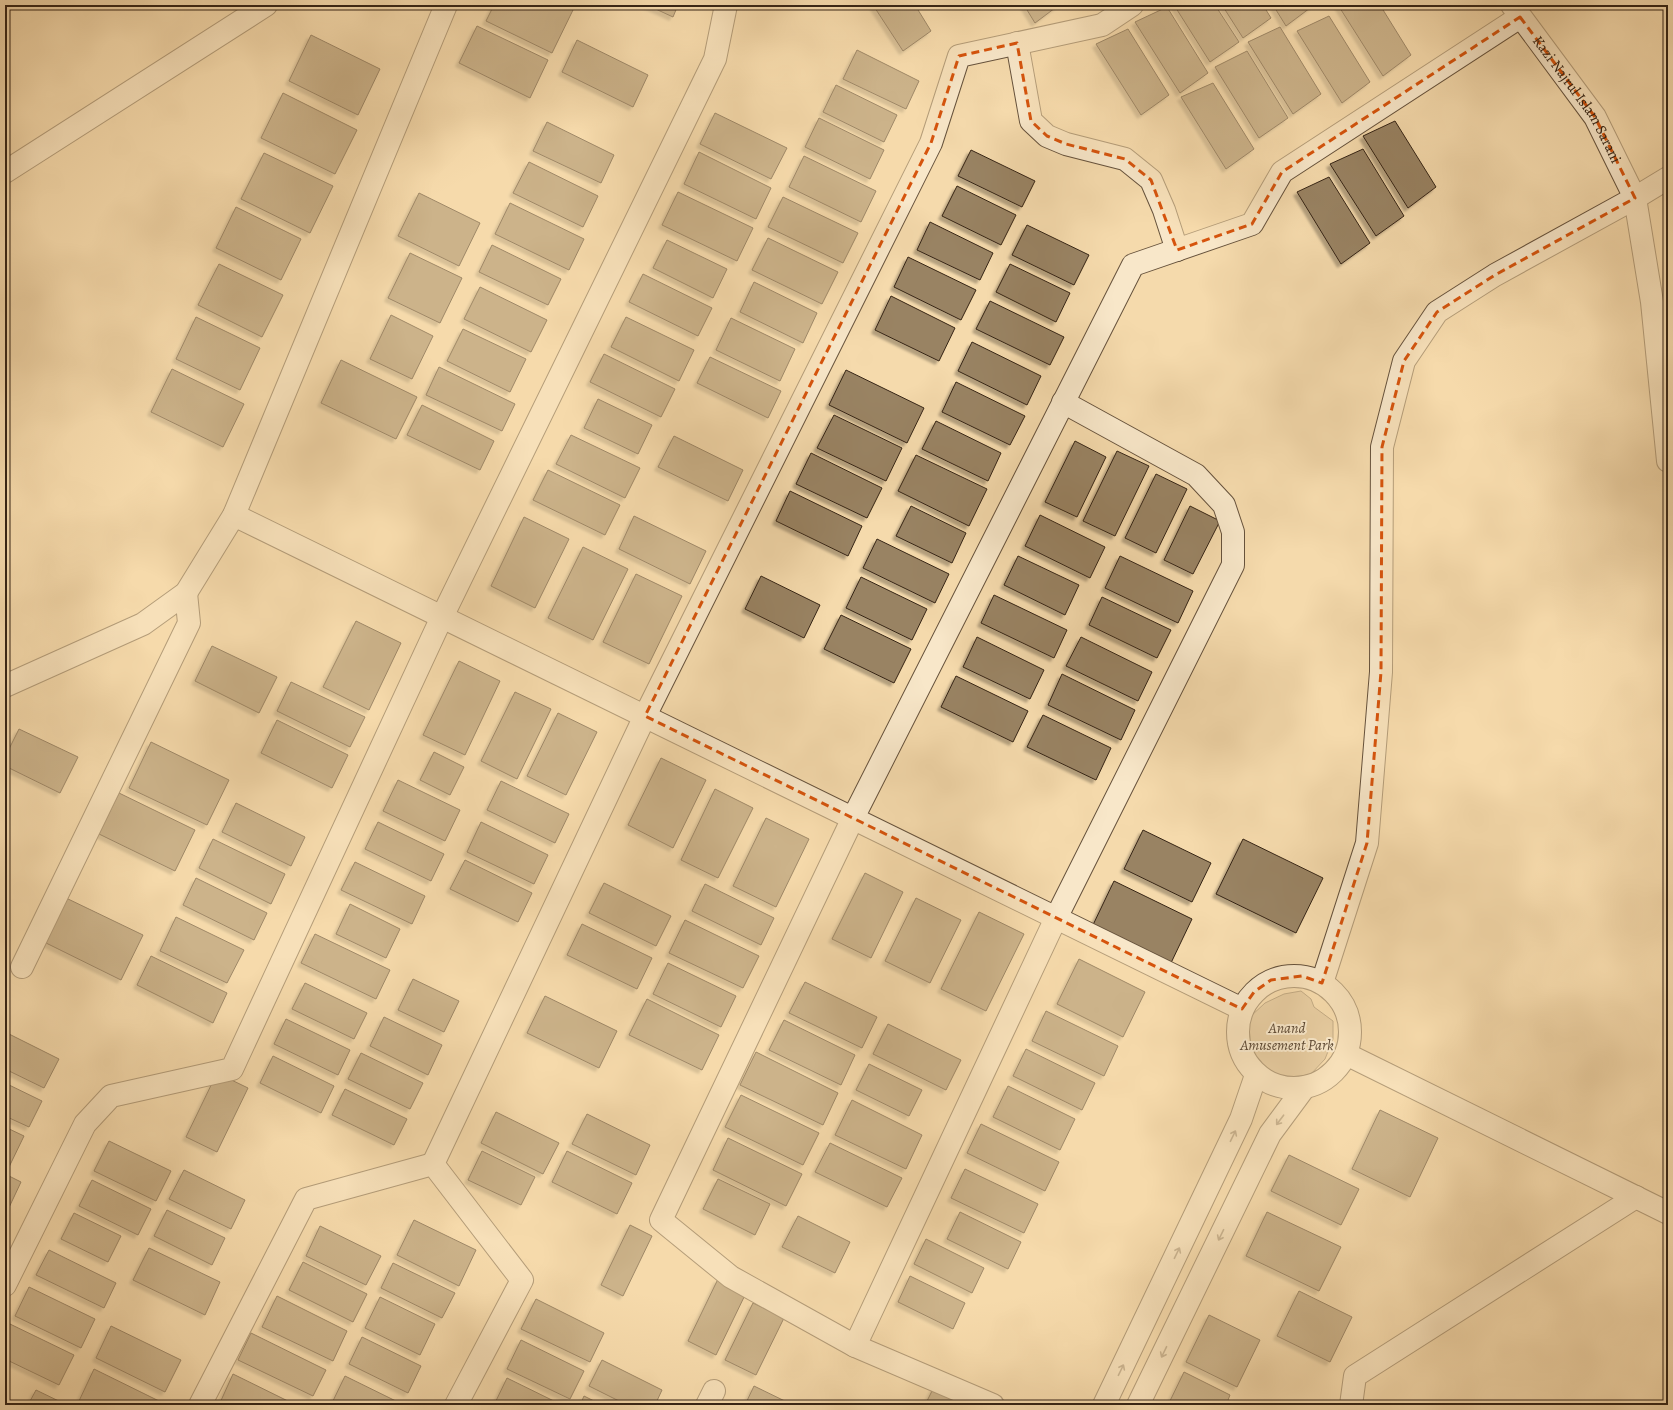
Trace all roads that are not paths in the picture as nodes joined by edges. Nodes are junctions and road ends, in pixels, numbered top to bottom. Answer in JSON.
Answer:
{"nodes":[{"id":1,"x":266,"y":5,"type":"edge"},
{"id":2,"x":446,"y":5,"type":"edge"},
{"id":3,"x":726,"y":5,"type":"edge"},
{"id":4,"x":1132,"y":5,"type":"edge"},
{"id":5,"x":1516,"y":11,"type":"edge"},
{"id":6,"x":1017,"y":43,"type":"junction"},
{"id":7,"x":5,"y":172,"type":"edge"},
{"id":8,"x":1668,"y":178,"type":"edge"},
{"id":9,"x":1635,"y":198,"type":"junction"},
{"id":10,"x":1176,"y":250,"type":"junction"},
{"id":11,"x":1063,"y":402,"type":"junction"},
{"id":12,"x":1668,"y":460,"type":"edge"},
{"id":13,"x":234,"y":515,"type":"junction"},
{"id":14,"x":186,"y":594,"type":"junction"},
{"id":15,"x":442,"y":617,"type":"junction"},
{"id":16,"x":5,"y":686,"type":"edge"},
{"id":17,"x":645,"y":716,"type":"junction"},
{"id":18,"x":853,"y":818,"type":"junction"},
{"id":19,"x":1056,"y":918,"type":"junction"},
{"id":20,"x":22,"y":967,"type":"dead end"},
{"id":21,"x":1322,"y":983,"type":"junction"},
{"id":22,"x":1242,"y":1009,"type":"junction"},
{"id":23,"x":1346,"y":1054,"type":"junction"},
{"id":24,"x":1256,"y":1075,"type":"junction"},
{"id":25,"x":1304,"y":1088,"type":"junction"},
{"id":26,"x":433,"y":1164,"type":"junction"},
{"id":27,"x":1636,"y":1196,"type":"junction"},
{"id":28,"x":1668,"y":1213,"type":"edge"},
{"id":29,"x":5,"y":1285,"type":"edge"},
{"id":30,"x":855,"y":1346,"type":"junction"},
{"id":31,"x":200,"y":1405,"type":"edge"},
{"id":32,"x":456,"y":1405,"type":"edge"},
{"id":33,"x":993,"y":1405,"type":"edge"},
{"id":34,"x":1104,"y":1405,"type":"edge"},
{"id":35,"x":1138,"y":1405,"type":"edge"},
{"id":36,"x":1351,"y":1405,"type":"edge"}],
"edges":[{"from":1,"to":7,"type":"street"},
{"from":2,"to":13,"type":"street"},
{"from":3,"to":15,"type":"street"},
{"from":4,"to":6,"type":"street"},
{"from":5,"to":9,"type":"street","name":"Kazi Najrul Islam Sarani"},
{"from":5,"to":10,"type":"street"},
{"from":6,"to":10,"type":"street"},
{"from":6,"to":17,"type":"street"},
{"from":8,"to":9,"type":"street"},
{"from":9,"to":12,"type":"street","name":"Kazi Najrul Islam Sarani"},
{"from":9,"to":21,"type":"street"},
{"from":10,"to":11,"type":"street"},
{"from":11,"to":18,"type":"street"},
{"from":11,"to":19,"type":"street"},
{"from":13,"to":14,"type":"street"},
{"from":13,"to":15,"type":"street"},
{"from":14,"to":16,"type":"street"},
{"from":14,"to":20,"type":"street"},
{"from":15,"to":17,"type":"street"},
{"from":15,"to":29,"type":"street"},
{"from":17,"to":18,"type":"street"},
{"from":17,"to":26,"type":"street"},
{"from":18,"to":19,"type":"street"},
{"from":18,"to":30,"type":"street"},
{"from":19,"to":22,"type":"street"},
{"from":19,"to":30,"type":"street"},
{"from":21,"to":22,"type":"street"},
{"from":21,"to":23,"type":"street"},
{"from":22,"to":24,"type":"street"},
{"from":23,"to":25,"type":"street"},
{"from":23,"to":27,"type":"street"},
{"from":24,"to":25,"type":"street"},
{"from":34,"to":24,"type":"street","one_way":true},
{"from":25,"to":35,"type":"street","one_way":true},
{"from":26,"to":31,"type":"street"},
{"from":26,"to":32,"type":"street"},
{"from":27,"to":28,"type":"street"},
{"from":27,"to":36,"type":"street"},
{"from":30,"to":33,"type":"street"}]}
